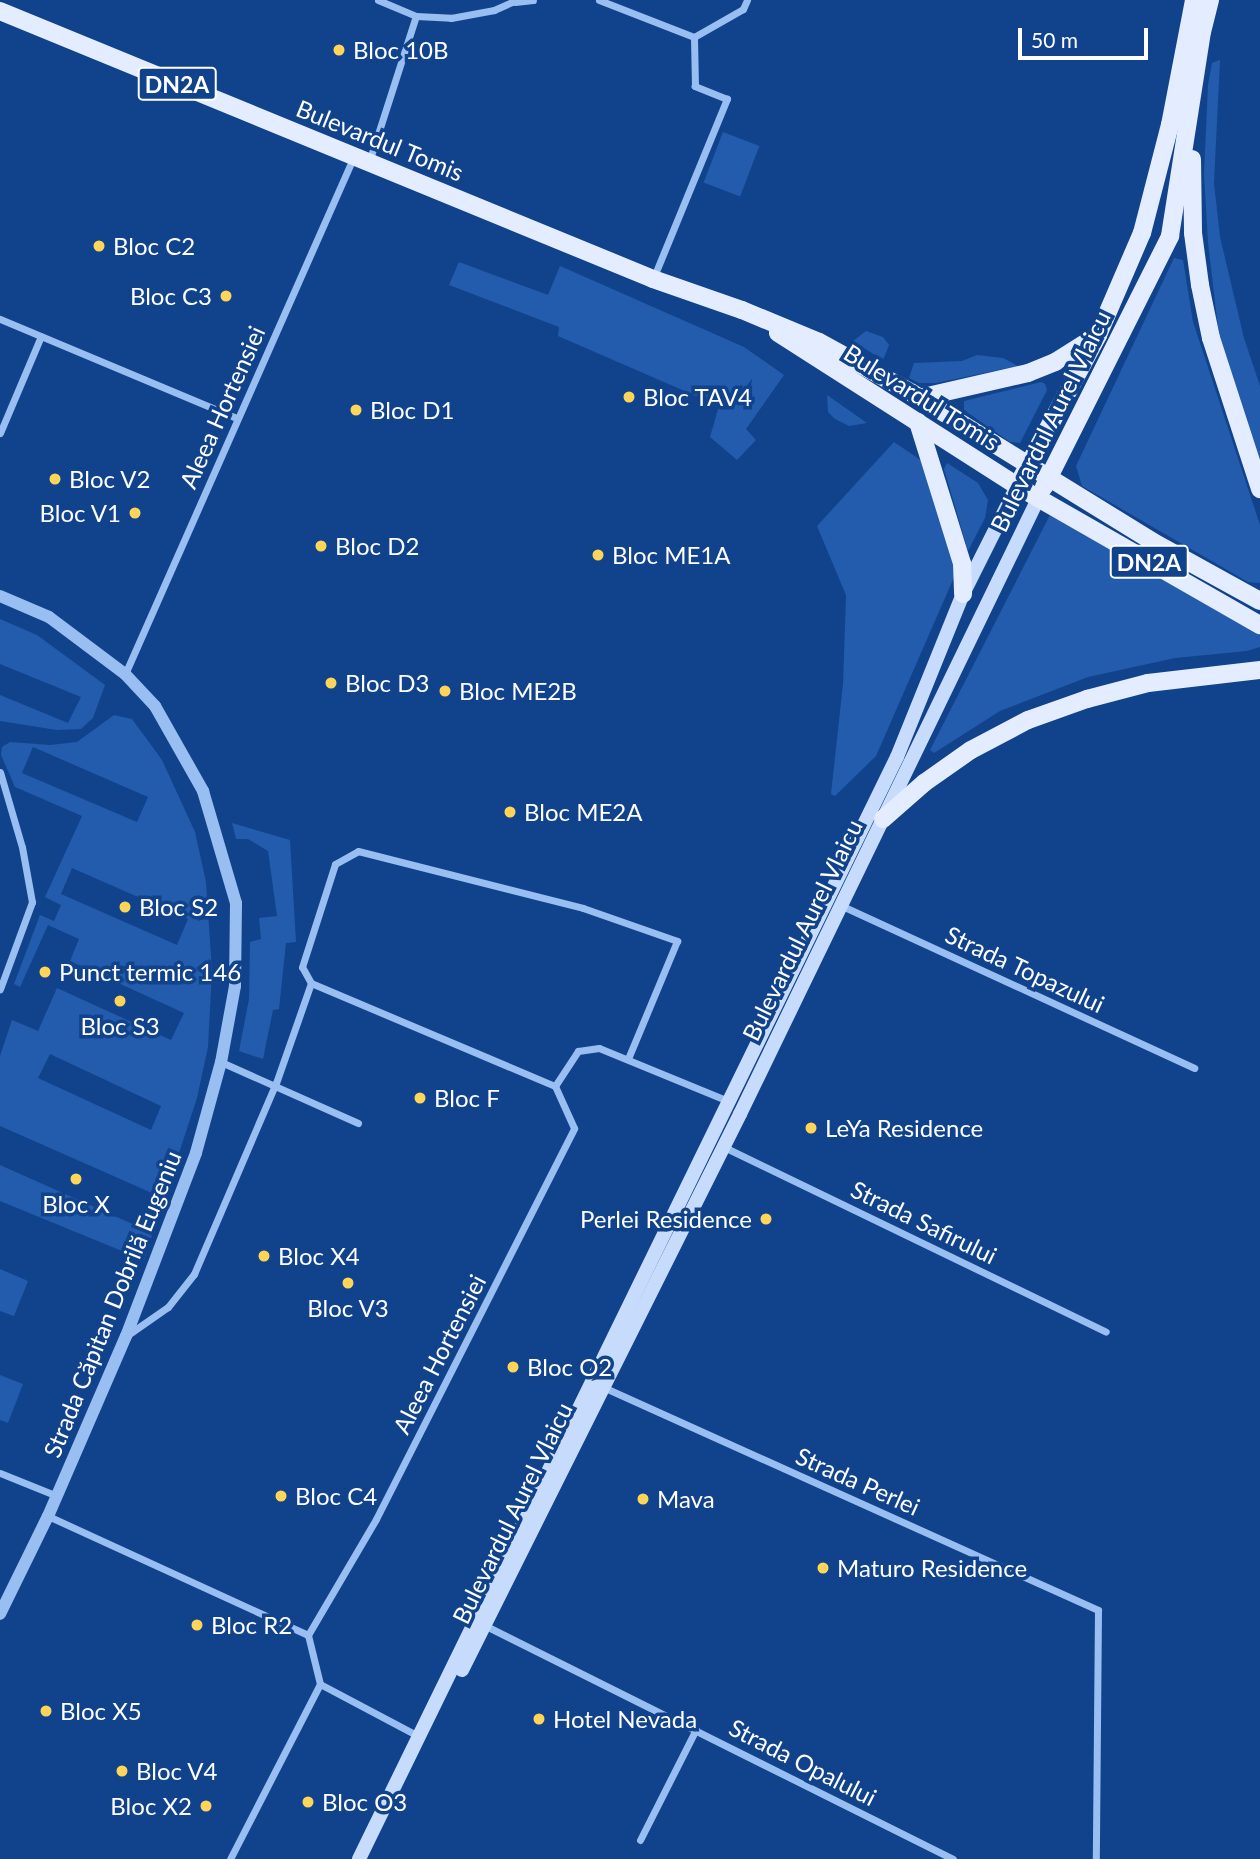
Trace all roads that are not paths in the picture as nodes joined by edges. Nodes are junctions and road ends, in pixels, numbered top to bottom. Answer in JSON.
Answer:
{"nodes":[{"id":1,"x":379,"y":0,"type":"edge"},
{"id":2,"x":533,"y":0,"type":"edge"},
{"id":3,"x":599,"y":0,"type":"edge"},
{"id":4,"x":747,"y":0,"type":"edge"},
{"id":5,"x":1194,"y":0,"type":"edge"},
{"id":6,"x":1210,"y":0,"type":"edge"},
{"id":7,"x":515,"y":1,"type":"edge"},
{"id":8,"x":0,"y":11,"type":"edge"},
{"id":9,"x":416,"y":16,"type":"junction"},
{"id":10,"x":694,"y":37,"type":"junction"},
{"id":11,"x":1193,"y":84,"type":"junction"},
{"id":12,"x":361,"y":159,"type":"junction"},
{"id":13,"x":653,"y":279,"type":"junction"},
{"id":14,"x":742,"y":310,"type":"junction"},
{"id":15,"x":0,"y":319,"type":"edge"},
{"id":16,"x":1098,"y":335,"type":"junction"},
{"id":17,"x":41,"y":337,"type":"junction"},
{"id":18,"x":919,"y":398,"type":"junction"},
{"id":19,"x":237,"y":418,"type":"junction"},
{"id":20,"x":918,"y":422,"type":"junction"},
{"id":21,"x":0,"y":433,"type":"edge"},
{"id":22,"x":1027,"y":466,"type":"junction"},
{"id":23,"x":1048,"y":479,"type":"junction"},
{"id":24,"x":1017,"y":486,"type":"junction"},
{"id":25,"x":1260,"y":489,"type":"edge"},
{"id":26,"x":1038,"y":499,"type":"junction"},
{"id":27,"x":963,"y":594,"type":"junction"},
{"id":28,"x":0,"y":596,"type":"edge"},
{"id":29,"x":1260,"y":601,"type":"edge"},
{"id":30,"x":1260,"y":625,"type":"edge"},
{"id":31,"x":1260,"y":670,"type":"edge"},
{"id":32,"x":125,"y":674,"type":"junction"},
{"id":33,"x":0,"y":772,"type":"edge"},
{"id":34,"x":883,"y":819,"type":"junction"},
{"id":35,"x":840,"y":905,"type":"junction"},
{"id":36,"x":311,"y":984,"type":"junction"},
{"id":37,"x":0,"y":989,"type":"edge"},
{"id":38,"x":628,"y":1059,"type":"junction"},
{"id":39,"x":221,"y":1062,"type":"junction"},
{"id":40,"x":1194,"y":1068,"type":"dead end"},
{"id":41,"x":276,"y":1083,"type":"junction"},
{"id":42,"x":555,"y":1086,"type":"junction"},
{"id":43,"x":729,"y":1102,"type":"junction"},
{"id":44,"x":358,"y":1123,"type":"dead end"},
{"id":45,"x":724,"y":1147,"type":"junction"},
{"id":46,"x":1106,"y":1332,"type":"dead end"},
{"id":47,"x":127,"y":1336,"type":"junction"},
{"id":48,"x":603,"y":1387,"type":"junction"},
{"id":49,"x":0,"y":1473,"type":"edge"},
{"id":50,"x":57,"y":1496,"type":"junction"},
{"id":51,"x":48,"y":1516,"type":"junction"},
{"id":52,"x":0,"y":1614,"type":"edge"},
{"id":53,"x":484,"y":1625,"type":"junction"},
{"id":54,"x":308,"y":1635,"type":"junction"},
{"id":55,"x":320,"y":1684,"type":"junction"},
{"id":56,"x":696,"y":1730,"type":"junction"},
{"id":57,"x":419,"y":1737,"type":"junction"},
{"id":58,"x":640,"y":1840,"type":"dead end"},
{"id":59,"x":230,"y":1859,"type":"edge"},
{"id":60,"x":359,"y":1859,"type":"edge"},
{"id":61,"x":368,"y":1859,"type":"edge"},
{"id":62,"x":953,"y":1859,"type":"edge"},
{"id":63,"x":1096,"y":1859,"type":"edge"}],
"edges":[{"from":1,"to":9,"type":"street"},
{"from":2,"to":7,"type":"street"},
{"from":3,"to":10,"type":"street"},
{"from":4,"to":10,"type":"street"},
{"from":5,"to":16,"type":"main road","name":"Bulevardul Aurel Vlaicu"},
{"from":6,"to":11,"type":"main road","name":"Bulevardul Aurel Vlaicu"},
{"from":7,"to":9,"type":"street"},
{"from":8,"to":12,"type":"main road","name":"Bulevardul Tomis","number":"DN2A"},
{"from":9,"to":12,"type":"street","name":"Aleea Hortensiei"},
{"from":10,"to":13,"type":"street"},
{"from":11,"to":23,"type":"main road","name":"Bulevardul Aurel Vlaicu"},
{"from":11,"to":25,"type":"main road"},
{"from":12,"to":13,"type":"main road","name":"Bulevardul Tomis","number":"DN2A"},
{"from":12,"to":19,"type":"street","name":"Aleea Hortensiei"},
{"from":13,"to":14,"type":"main road","name":"Bulevardul Tomis","number":"DN2A"},
{"from":14,"to":18,"type":"main road","name":"Bulevardul Tomis","number":"DN2A"},
{"from":14,"to":20,"type":"main road","name":"Bulevardul Tomis","number":"DN2A"},
{"from":15,"to":17,"type":"street"},
{"from":16,"to":18,"type":"main road"},
{"from":16,"to":22,"type":"main road","name":"Bulevardul Aurel Vlaicu"},
{"from":17,"to":19,"type":"street"},
{"from":17,"to":21,"type":"street"},
{"from":18,"to":22,"type":"main road","name":"Bulevardul Tomis","number":"DN2A"},
{"from":19,"to":32,"type":"street","name":"Aleea Hortensiei"},
{"from":20,"to":24,"type":"main road","name":"Bulevardul Tomis","number":"DN2A"},
{"from":20,"to":27,"type":"main road"},
{"from":22,"to":23,"type":"main road","name":"Bulevardul Tomis","number":"DN2A"},
{"from":22,"to":24,"type":"main road","name":"Bulevardul Aurel Vlaicu"},
{"from":23,"to":26,"type":"main road","name":"Bulevardul Aurel Vlaicu"},
{"from":23,"to":29,"type":"main road","name":"Bulevardul Tomis","number":"DN2A"},
{"from":24,"to":26,"type":"main road","name":"Bulevardul Tomis","number":"DN2A"},
{"from":24,"to":27,"type":"main road","name":"Bulevardul Aurel Vlaicu"},
{"from":26,"to":30,"type":"main road","name":"Bulevardul Tomis","number":"DN2A"},
{"from":26,"to":34,"type":"main road","name":"Bulevardul Aurel Vlaicu"},
{"from":27,"to":43,"type":"main road","name":"Bulevardul Aurel Vlaicu"},
{"from":28,"to":32,"type":"street","name":"Strada Căpitan Dobrilă Eugeniu"},
{"from":31,"to":34,"type":"main road"},
{"from":32,"to":39,"type":"street","name":"Strada Căpitan Dobrilă Eugeniu"},
{"from":33,"to":37,"type":"street"},
{"from":34,"to":35,"type":"main road","name":"Bulevardul Aurel Vlaicu"},
{"from":35,"to":40,"type":"street","name":"Strada Topazului"},
{"from":35,"to":45,"type":"main road","name":"Bulevardul Aurel Vlaicu"},
{"from":36,"to":38,"type":"street"},
{"from":36,"to":41,"type":"street"},
{"from":36,"to":42,"type":"street"},
{"from":38,"to":42,"type":"street"},
{"from":38,"to":43,"type":"street"},
{"from":39,"to":41,"type":"street"},
{"from":39,"to":47,"type":"street","name":"Strada Căpitan Dobrilă Eugeniu"},
{"from":41,"to":44,"type":"street"},
{"from":41,"to":47,"type":"street"},
{"from":42,"to":54,"type":"street","name":"Aleea Hortensiei"},
{"from":43,"to":57,"type":"main road","name":"Bulevardul Aurel Vlaicu"},
{"from":45,"to":46,"type":"street","name":"Strada Safirului"},
{"from":45,"to":48,"type":"main road","name":"Bulevardul Aurel Vlaicu"},
{"from":47,"to":50,"type":"street","name":"Strada Căpitan Dobrilă Eugeniu"},
{"from":48,"to":53,"type":"main road","name":"Bulevardul Aurel Vlaicu"},
{"from":48,"to":63,"type":"street","name":"Strada Perlei"},
{"from":49,"to":50,"type":"street"},
{"from":50,"to":51,"type":"street","name":"Strada Căpitan Dobrilă Eugeniu"},
{"from":51,"to":52,"type":"street","name":"Strada Căpitan Dobrilă Eugeniu"},
{"from":51,"to":54,"type":"street"},
{"from":53,"to":56,"type":"street","name":"Strada Opalului"},
{"from":53,"to":61,"type":"main road","name":"Bulevardul Aurel Vlaicu"},
{"from":54,"to":55,"type":"street"},
{"from":55,"to":57,"type":"street"},
{"from":55,"to":59,"type":"street"},
{"from":56,"to":58,"type":"street"},
{"from":56,"to":62,"type":"street","name":"Strada Opalului"},
{"from":57,"to":60,"type":"main road","name":"Bulevardul Aurel Vlaicu"}]}
